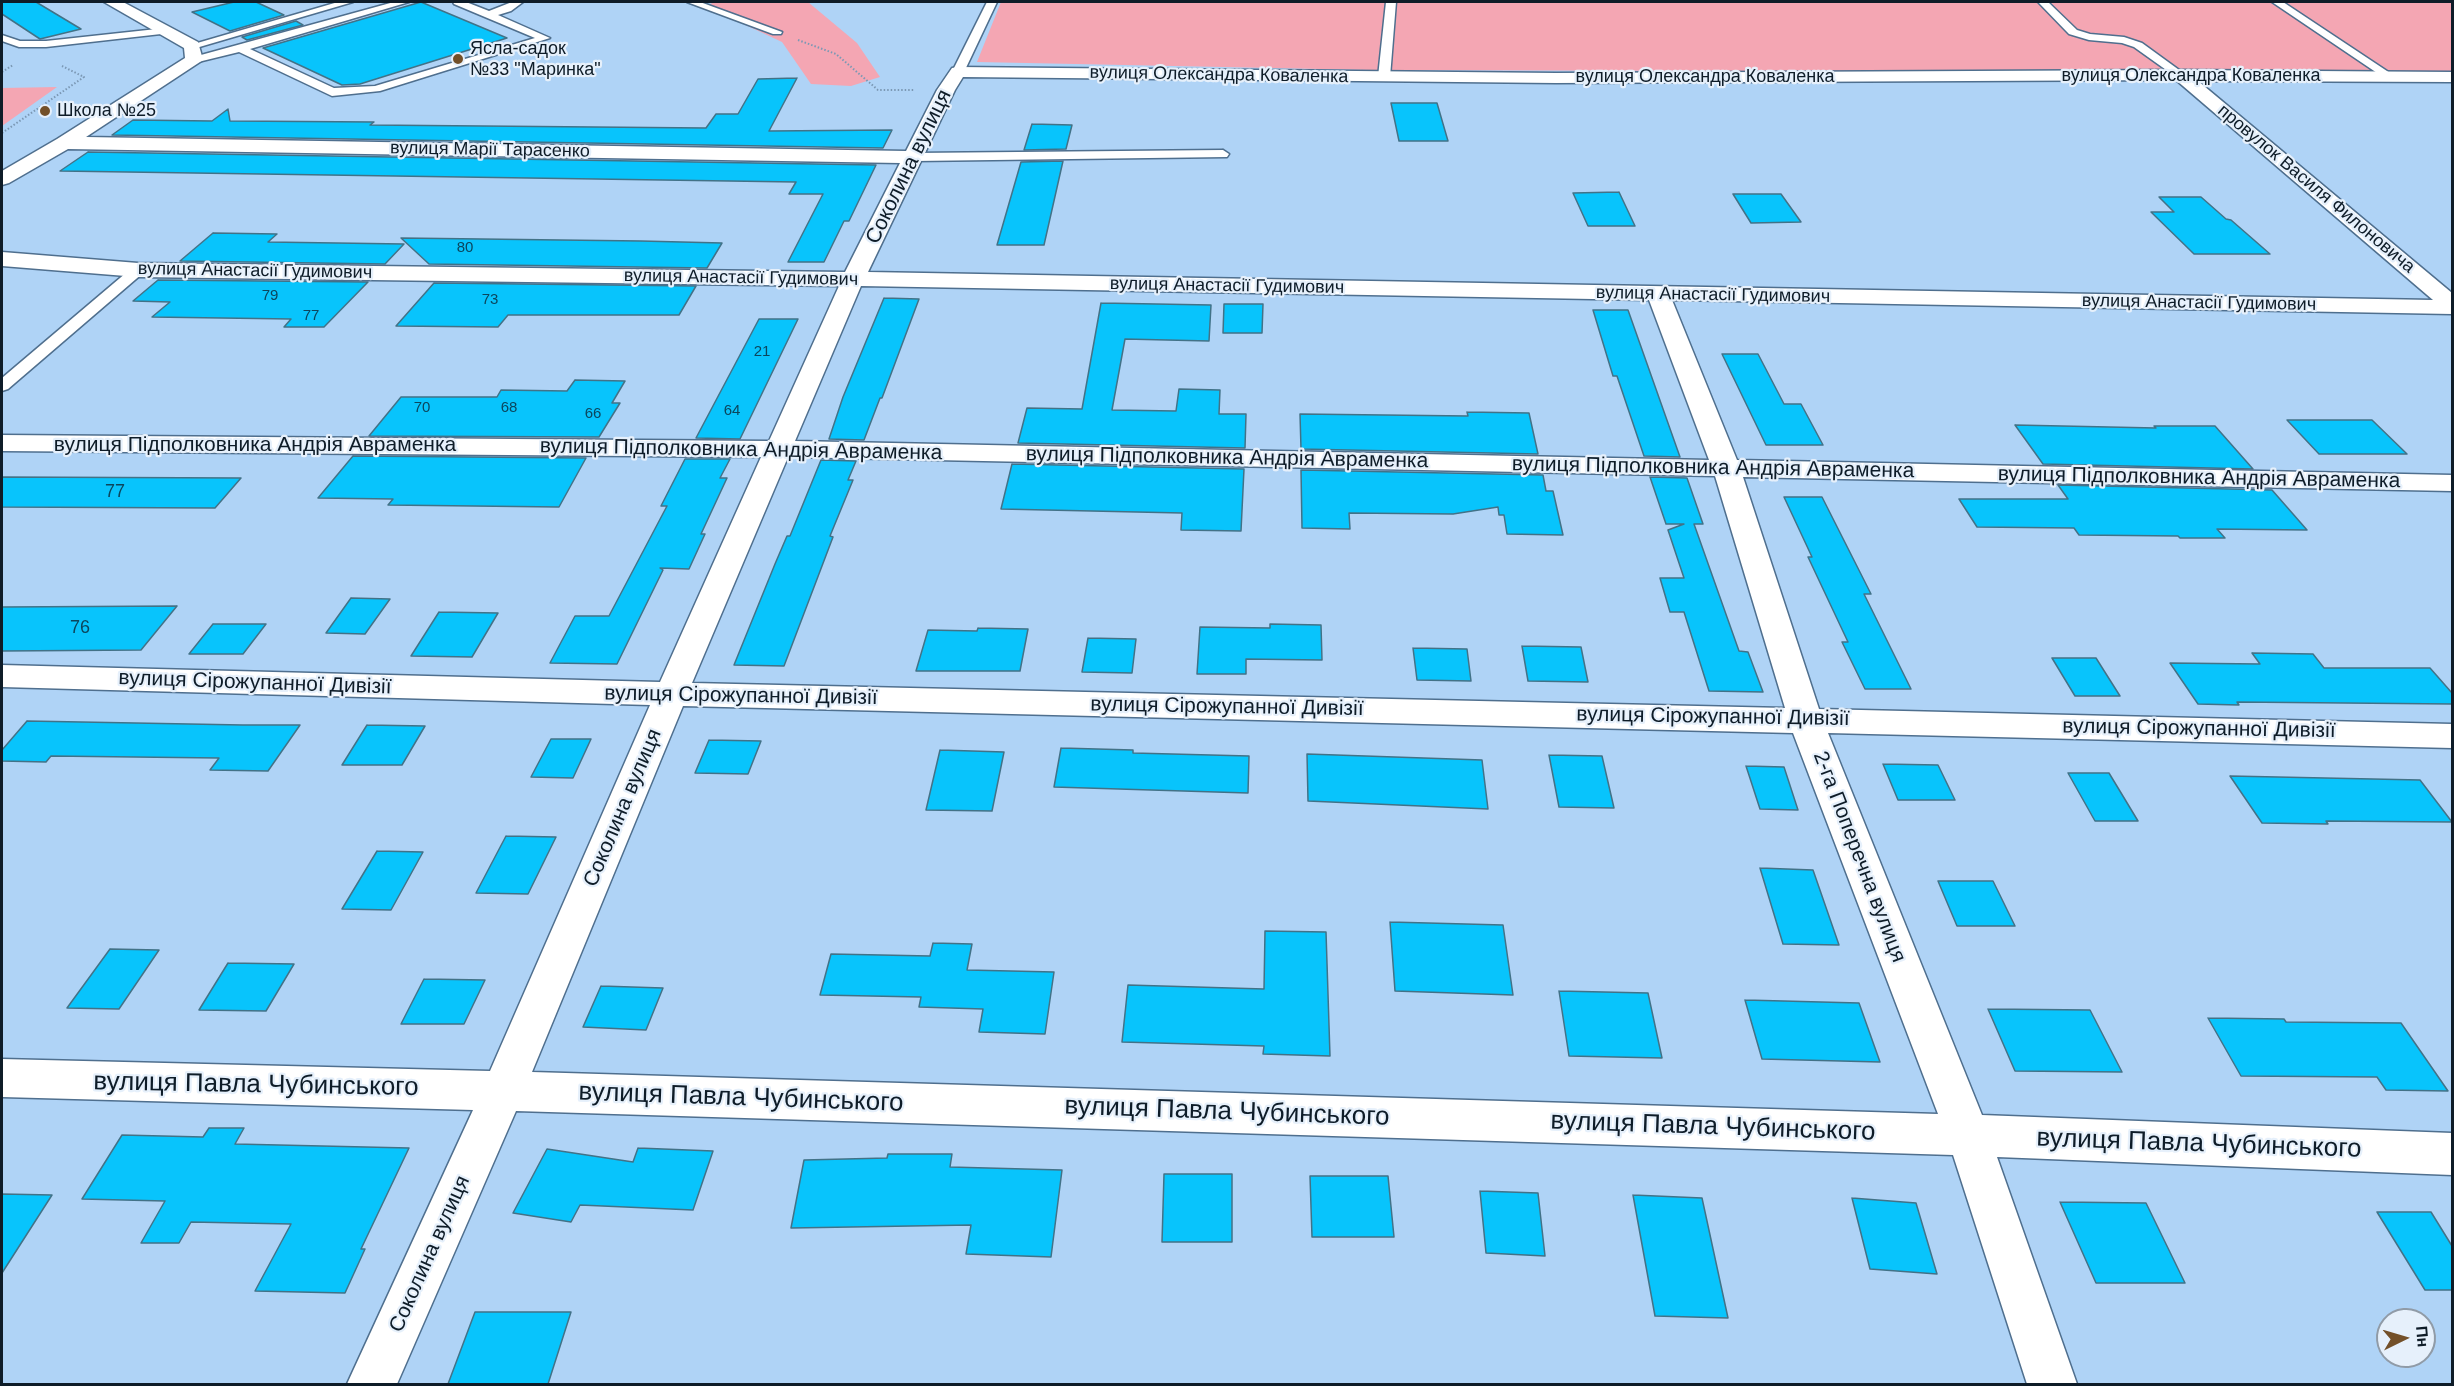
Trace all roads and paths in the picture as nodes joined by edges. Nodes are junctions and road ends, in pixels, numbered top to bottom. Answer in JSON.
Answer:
{"nodes":[{"id":1,"x":112,"y":2,"type":"edge"},
{"id":2,"x":348,"y":2,"type":"edge"},
{"id":3,"x":405,"y":2,"type":"edge"},
{"id":4,"x":458,"y":2,"type":"edge"},
{"id":5,"x":518,"y":2,"type":"edge"},
{"id":6,"x":692,"y":2,"type":"edge"},
{"id":7,"x":992,"y":2,"type":"edge"},
{"id":8,"x":1391,"y":2,"type":"edge"},
{"id":9,"x":2043,"y":2,"type":"edge"},
{"id":10,"x":2277,"y":2,"type":"edge"},
{"id":11,"x":294,"y":5,"type":"dead end"},
{"id":12,"x":310,"y":12,"type":"junction"},
{"id":13,"x":489,"y":14,"type":"junction"},
{"id":14,"x":166,"y":31,"type":"junction"},
{"id":15,"x":777,"y":32,"type":"joint"},
{"id":16,"x":2,"y":38,"type":"edge"},
{"id":17,"x":46,"y":44,"type":"junction"},
{"id":18,"x":240,"y":48,"type":"junction"},
{"id":19,"x":193,"y":53,"type":"junction"},
{"id":20,"x":958,"y":72,"type":"junction"},
{"id":21,"x":2180,"y":75,"type":"junction"},
{"id":22,"x":1384,"y":77,"type":"junction"},
{"id":23,"x":2390,"y":77,"type":"junction"},
{"id":24,"x":2452,"y":77,"type":"edge"},
{"id":25,"x":946,"y":90,"type":"junction"},
{"id":26,"x":2,"y":133,"type":"edge"},
{"id":27,"x":64,"y":143,"type":"junction"},
{"id":28,"x":1223,"y":154,"type":"dead end"},
{"id":29,"x":915,"y":157,"type":"junction"},
{"id":30,"x":2,"y":179,"type":"edge"},
{"id":31,"x":2,"y":259,"type":"edge"},
{"id":32,"x":138,"y":270,"type":"junction"},
{"id":33,"x":853,"y":279,"type":"junction"},
{"id":34,"x":1658,"y":294,"type":"junction"},
{"id":35,"x":2452,"y":305,"type":"edge"},
{"id":36,"x":2,"y":386,"type":"edge"},
{"id":37,"x":2,"y":443,"type":"edge"},
{"id":38,"x":779,"y":449,"type":"junction"},
{"id":39,"x":1726,"y":468,"type":"junction"},
{"id":40,"x":2452,"y":483,"type":"edge"},
{"id":41,"x":2,"y":676,"type":"edge"},
{"id":42,"x":670,"y":694,"type":"junction"},
{"id":43,"x":1805,"y":719,"type":"junction"},
{"id":44,"x":2452,"y":736,"type":"edge"},
{"id":45,"x":2,"y":1078,"type":"edge"},
{"id":46,"x":503,"y":1091,"type":"junction"},
{"id":47,"x":1968,"y":1135,"type":"junction"},
{"id":48,"x":2452,"y":1154,"type":"edge"},
{"id":49,"x":372,"y":1384,"type":"edge"},
{"id":50,"x":2052,"y":1384,"type":"edge"}],
"edges":[{"from":1,"to":14,"type":"street"},
{"from":2,"to":12,"type":"lane"},
{"from":3,"to":18,"type":"lane"},
{"from":4,"to":13,"type":"lane"},
{"from":5,"to":13,"type":"lane"},
{"from":6,"to":15,"type":"lane"},
{"from":7,"to":20,"type":"lane"},
{"from":8,"to":22,"type":"lane"},
{"from":9,"to":21,"type":"lane"},
{"from":10,"to":23,"type":"lane"},
{"from":11,"to":12,"type":"lane"},
{"from":12,"to":19,"type":"lane"},
{"from":13,"to":18,"type":"lane"},
{"from":14,"to":17,"type":"lane"},
{"from":14,"to":19,"type":"street"},
{"from":15,"to":25,"type":"path"},
{"from":16,"to":17,"type":"lane"},
{"from":17,"to":26,"type":"path"},
{"from":18,"to":19,"type":"lane"},
{"from":19,"to":27,"type":"street"},
{"from":20,"to":22,"type":"street","name":"вулиця Олександра Коваленка"},
{"from":20,"to":25,"type":"street","name":"Соколина вулиця"},
{"from":21,"to":22,"type":"street","name":"вулиця Олександра Коваленка"},
{"from":21,"to":23,"type":"street","name":"вулиця Олександра Коваленка"},
{"from":21,"to":35,"type":"street","name":"провулок Василя Филоновича"},
{"from":23,"to":24,"type":"street","name":"вулиця Олександра Коваленка"},
{"from":25,"to":29,"type":"street","name":"Соколина вулиця"},
{"from":27,"to":29,"type":"street","name":"вулиця Марії Тарасенко"},
{"from":27,"to":30,"type":"street"},
{"from":28,"to":29,"type":"lane"},
{"from":29,"to":33,"type":"street","name":"Соколина вулиця"},
{"from":31,"to":32,"type":"street","name":"вулиця Анастасії Гудимович"},
{"from":32,"to":33,"type":"street","name":"вулиця Анастасії Гудимович"},
{"from":32,"to":36,"type":"lane"},
{"from":33,"to":34,"type":"street","name":"вулиця Анастасії Гудимович"},
{"from":33,"to":38,"type":"street","name":"Соколина вулиця"},
{"from":34,"to":35,"type":"street","name":"вулиця Анастасії Гудимович"},
{"from":34,"to":39,"type":"street","name":"2-га Поперечна вулиця"},
{"from":37,"to":38,"type":"street","name":"вулиця Підполковника Андрія Авраменка"},
{"from":38,"to":39,"type":"street","name":"вулиця Підполковника Андрія Авраменка"},
{"from":38,"to":42,"type":"street","name":"Соколина вулиця"},
{"from":39,"to":40,"type":"street","name":"вулиця Підполковника Андрія Авраменка"},
{"from":39,"to":43,"type":"street","name":"2-га Поперечна вулиця"},
{"from":41,"to":42,"type":"street","name":"вулиця Сірожупанної Дивізії"},
{"from":42,"to":43,"type":"street","name":"вулиця Сірожупанної Дивізії"},
{"from":42,"to":46,"type":"street","name":"Соколина вулиця"},
{"from":43,"to":44,"type":"street","name":"вулиця Сірожупанної Дивізії"},
{"from":43,"to":47,"type":"street","name":"2-га Поперечна вулиця"},
{"from":45,"to":46,"type":"street","name":"вулиця Павла Чубинського"},
{"from":46,"to":47,"type":"street","name":"вулиця Павла Чубинського"},
{"from":46,"to":49,"type":"street","name":"Соколина вулиця"},
{"from":47,"to":48,"type":"street","name":"вулиця Павла Чубинського"},
{"from":47,"to":50,"type":"street","name":"2-га Поперечна вулиця"}]}
